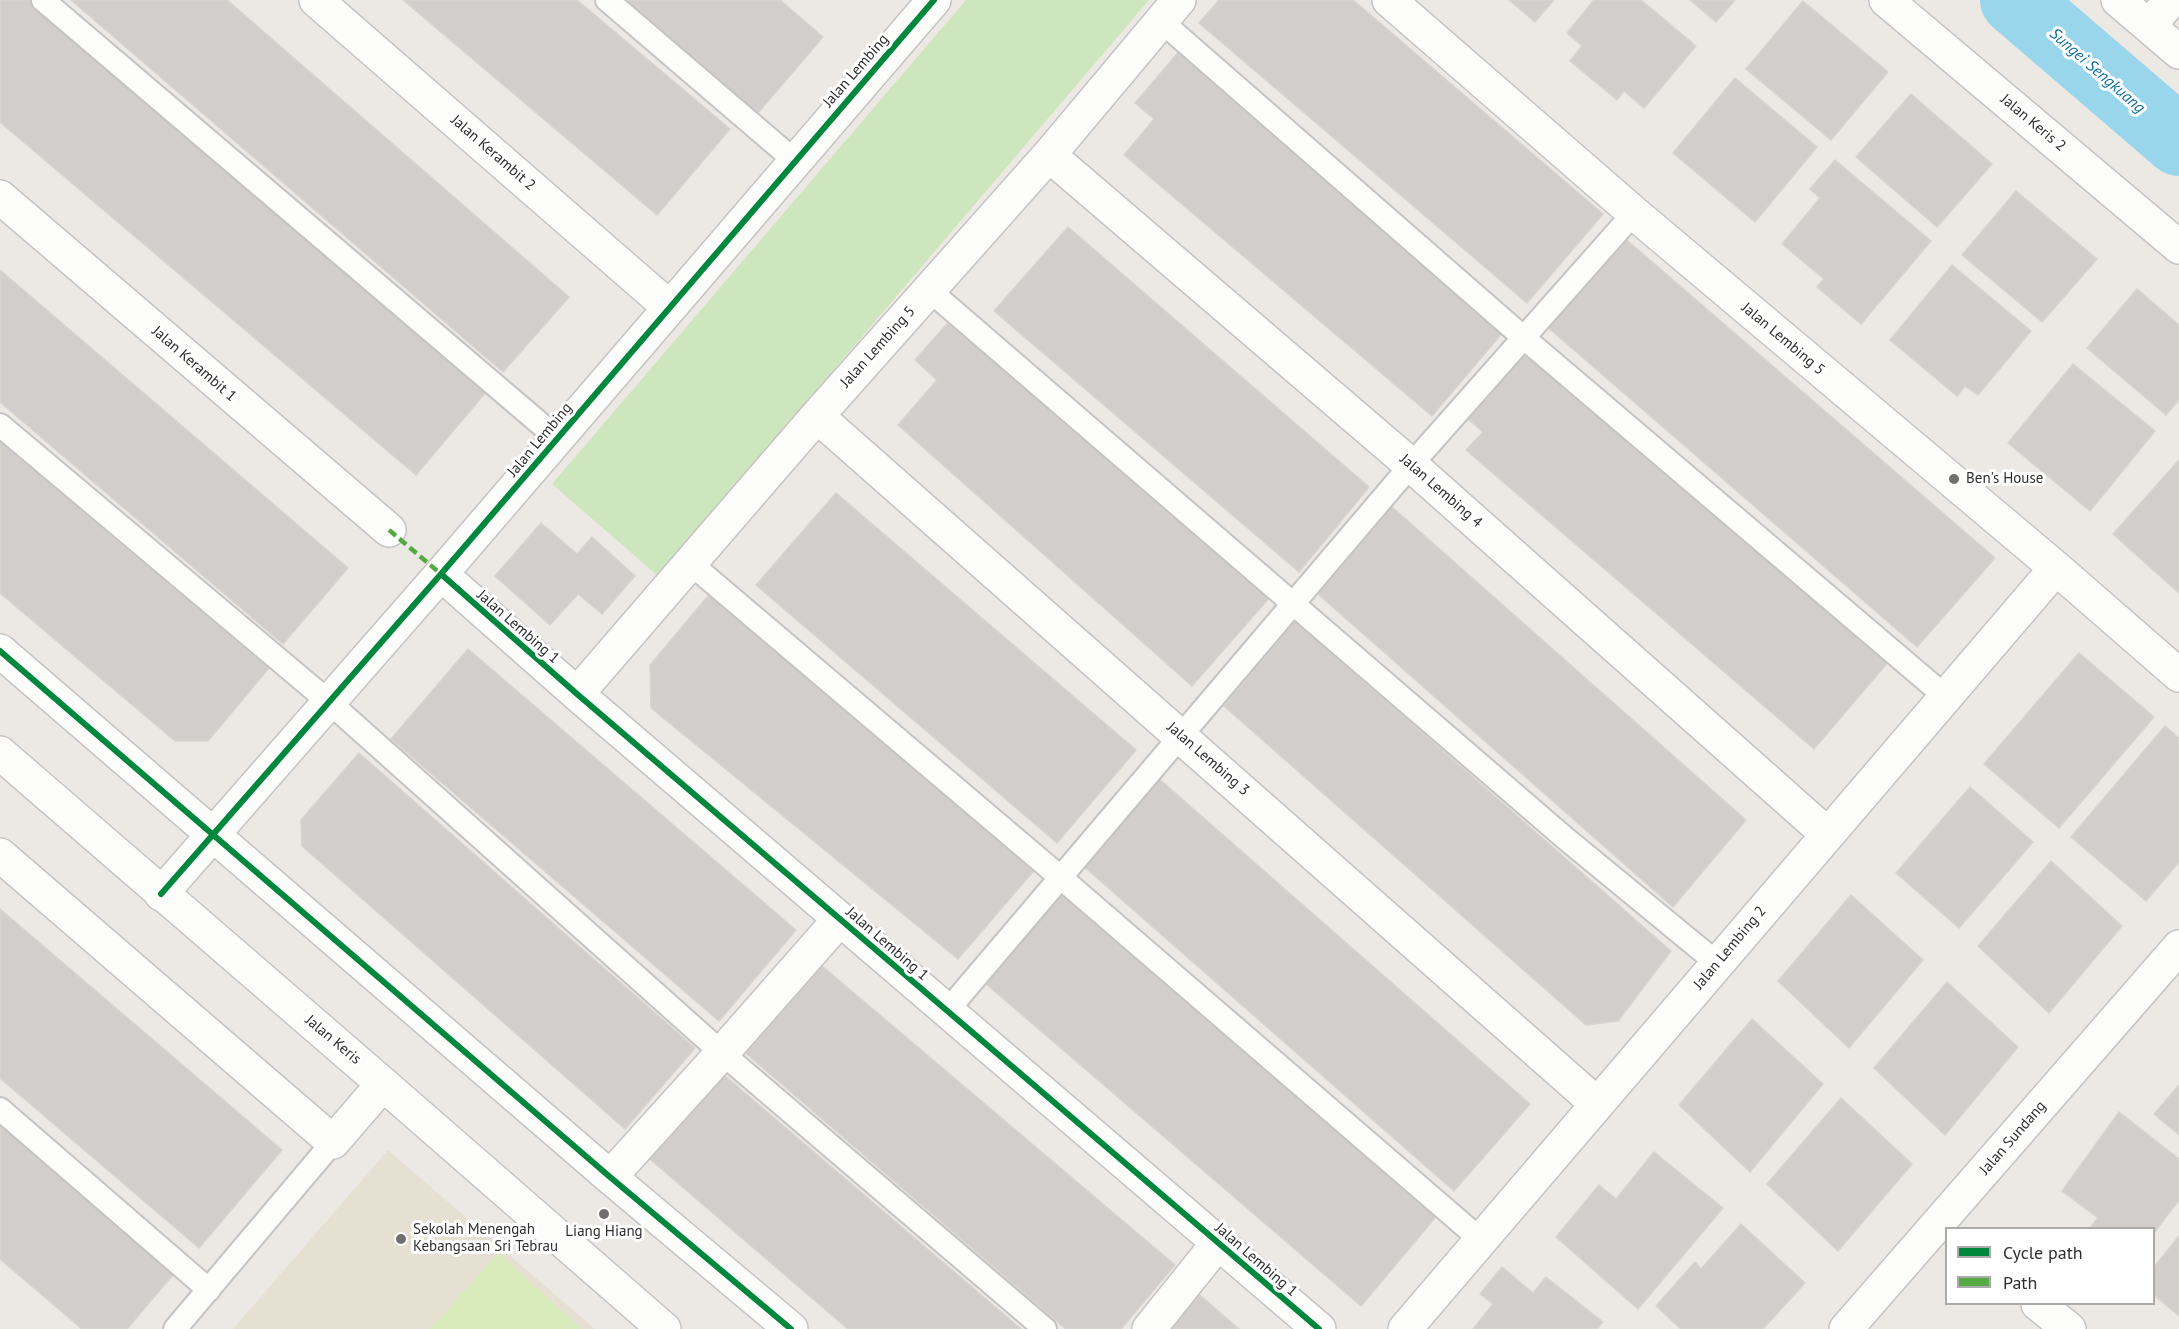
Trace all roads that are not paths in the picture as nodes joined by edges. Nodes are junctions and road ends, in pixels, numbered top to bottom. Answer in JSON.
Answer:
{"nodes":[{"id":1,"x":43,"y":0,"type":"edge"},
{"id":2,"x":316,"y":0,"type":"edge"},
{"id":3,"x":607,"y":0,"type":"edge"},
{"id":4,"x":934,"y":0,"type":"edge"},
{"id":5,"x":1389,"y":0,"type":"edge"},
{"id":6,"x":1886,"y":0,"type":"edge"},
{"id":7,"x":2118,"y":0,"type":"edge"},
{"id":8,"x":2171,"y":0,"type":"edge"},
{"id":9,"x":1170,"y":10,"type":"edge"},
{"id":10,"x":2149,"y":26,"type":"junction"},
{"id":11,"x":2179,"y":52,"type":"edge"},
{"id":12,"x":1049,"y":155,"type":"junction"},
{"id":13,"x":795,"y":161,"type":"junction"},
{"id":14,"x":0,"y":197,"type":"edge"},
{"id":15,"x":1634,"y":213,"type":"junction"},
{"id":16,"x":2179,"y":247,"type":"edge"},
{"id":17,"x":929,"y":290,"type":"junction"},
{"id":18,"x":669,"y":307,"type":"junction"},
{"id":19,"x":1524,"y":338,"type":"junction"},
{"id":20,"x":816,"y":416,"type":"junction"},
{"id":21,"x":0,"y":425,"type":"edge"},
{"id":22,"x":557,"y":438,"type":"junction"},
{"id":23,"x":1411,"y":465,"type":"junction"},
{"id":24,"x":389,"y":530,"type":"dead end"},
{"id":25,"x":690,"y":563,"type":"junction"},
{"id":26,"x":2056,"y":568,"type":"junction"},
{"id":27,"x":441,"y":574,"type":"junction"},
{"id":28,"x":1292,"y":603,"type":"junction"},
{"id":29,"x":0,"y":651,"type":"edge"},
{"id":30,"x":2179,"y":675,"type":"edge"},
{"id":31,"x":577,"y":694,"type":"junction"},
{"id":32,"x":1946,"y":697,"type":"junction"},
{"id":33,"x":329,"y":702,"type":"junction"},
{"id":34,"x":1182,"y":736,"type":"junction"},
{"id":35,"x":0,"y":753,"type":"edge"},
{"id":36,"x":1827,"y":834,"type":"junction"},
{"id":37,"x":213,"y":835,"type":"junction"},
{"id":38,"x":0,"y":855,"type":"edge"},
{"id":39,"x":1060,"y":877,"type":"junction"},
{"id":40,"x":161,"y":894,"type":"junction"},
{"id":41,"x":840,"y":919,"type":"junction"},
{"id":42,"x":2179,"y":947,"type":"edge"},
{"id":43,"x":1717,"y":963,"type":"junction"},
{"id":44,"x":946,"y":1011,"type":"junction"},
{"id":45,"x":722,"y":1053,"type":"junction"},
{"id":46,"x":383,"y":1084,"type":"junction"},
{"id":47,"x":1597,"y":1104,"type":"junction"},
{"id":48,"x":0,"y":1108,"type":"edge"},
{"id":49,"x":333,"y":1142,"type":"junction"},
{"id":50,"x":610,"y":1177,"type":"junction"},
{"id":51,"x":1944,"y":1225,"type":"edge"},
{"id":52,"x":1481,"y":1240,"type":"junction"},
{"id":53,"x":1218,"y":1243,"type":"junction"},
{"id":54,"x":208,"y":1290,"type":"junction"},
{"id":55,"x":2039,"y":1305,"type":"edge"},
{"id":56,"x":175,"y":1329,"type":"edge"},
{"id":57,"x":664,"y":1329,"type":"edge"},
{"id":58,"x":791,"y":1329,"type":"edge"},
{"id":59,"x":1045,"y":1329,"type":"edge"},
{"id":60,"x":1149,"y":1329,"type":"edge"},
{"id":61,"x":1319,"y":1329,"type":"edge"},
{"id":62,"x":1405,"y":1329,"type":"edge"},
{"id":63,"x":1846,"y":1329,"type":"edge"},
{"id":64,"x":2068,"y":1329,"type":"edge"}],
"edges":[{"from":1,"to":22,"type":"lane"},
{"from":2,"to":18,"type":"street","name":"Jalan Kerambit 2"},
{"from":3,"to":13,"type":"lane"},
{"from":4,"to":13,"type":"street","name":"Jalan Lembing"},
{"from":5,"to":15,"type":"street","name":"Jalan Lembing 5"},
{"from":6,"to":16,"type":"street","name":"Jalan Keris 2"},
{"from":7,"to":10,"type":"street"},
{"from":8,"to":10,"type":"street"},
{"from":9,"to":12,"type":"street","name":"Jalan Lembing 5"},
{"from":9,"to":19,"type":"lane"},
{"from":10,"to":11,"type":"street"},
{"from":12,"to":17,"type":"street","name":"Jalan Lembing 5"},
{"from":12,"to":23,"type":"street","name":"Jalan Lembing 4"},
{"from":13,"to":18,"type":"street","name":"Jalan Lembing"},
{"from":14,"to":24,"type":"street","name":"Jalan Kerambit 1"},
{"from":15,"to":19,"type":"lane"},
{"from":15,"to":26,"type":"street","name":"Jalan Lembing 5"},
{"from":17,"to":20,"type":"street","name":"Jalan Lembing 5"},
{"from":17,"to":28,"type":"lane"},
{"from":18,"to":22,"type":"street","name":"Jalan Lembing"},
{"from":19,"to":23,"type":"lane"},
{"from":19,"to":32,"type":"lane"},
{"from":20,"to":25,"type":"street","name":"Jalan Lembing 5"},
{"from":20,"to":34,"type":"street","name":"Jalan Lembing 3"},
{"from":21,"to":33,"type":"lane"},
{"from":22,"to":27,"type":"street","name":"Jalan Lembing"},
{"from":23,"to":28,"type":"lane"},
{"from":23,"to":36,"type":"street","name":"Jalan Lembing 4"},
{"from":25,"to":31,"type":"street","name":"Jalan Lembing 5"},
{"from":25,"to":39,"type":"lane"},
{"from":26,"to":30,"type":"street","name":"Jalan Lembing 5"},
{"from":26,"to":32,"type":"street","name":"Jalan Lembing 2"},
{"from":27,"to":31,"type":"street","name":"Jalan Lembing 1"},
{"from":27,"to":33,"type":"street","name":"Jalan Lembing"},
{"from":28,"to":34,"type":"lane"},
{"from":28,"to":43,"type":"lane"},
{"from":29,"to":37,"type":"street"},
{"from":31,"to":41,"type":"street","name":"Jalan Lembing 1"},
{"from":32,"to":36,"type":"street","name":"Jalan Lembing 2"},
{"from":33,"to":37,"type":"street","name":"Jalan Lembing"},
{"from":33,"to":45,"type":"lane"},
{"from":34,"to":39,"type":"lane"},
{"from":34,"to":47,"type":"street","name":"Jalan Lembing 3"},
{"from":35,"to":40,"type":"street","name":"Jalan Keris"},
{"from":36,"to":43,"type":"street","name":"Jalan Lembing 2"},
{"from":37,"to":40,"type":"street","name":"Jalan Lembing"},
{"from":37,"to":50,"type":"street"},
{"from":38,"to":49,"type":"street"},
{"from":39,"to":44,"type":"lane"},
{"from":39,"to":52,"type":"lane"},
{"from":40,"to":46,"type":"street","name":"Jalan Keris"},
{"from":41,"to":44,"type":"street","name":"Jalan Lembing 1"},
{"from":41,"to":45,"type":"street"},
{"from":42,"to":51,"type":"street","name":"Jalan Sundang"},
{"from":43,"to":47,"type":"street","name":"Jalan Lembing 2"},
{"from":44,"to":53,"type":"street","name":"Jalan Lembing 1"},
{"from":45,"to":50,"type":"street"},
{"from":45,"to":59,"type":"lane"},
{"from":46,"to":49,"type":"street"},
{"from":46,"to":57,"type":"street","name":"Jalan Keris"},
{"from":47,"to":52,"type":"street","name":"Jalan Lembing 2"},
{"from":48,"to":54,"type":"lane"},
{"from":49,"to":54,"type":"lane"},
{"from":50,"to":58,"type":"street"},
{"from":51,"to":63,"type":"street","name":"Jalan Sundang"},
{"from":52,"to":62,"type":"street","name":"Jalan Lembing 2"},
{"from":53,"to":60,"type":"street"},
{"from":53,"to":61,"type":"street","name":"Jalan Lembing 1"},
{"from":54,"to":56,"type":"lane"},
{"from":55,"to":64,"type":"street"}]}
